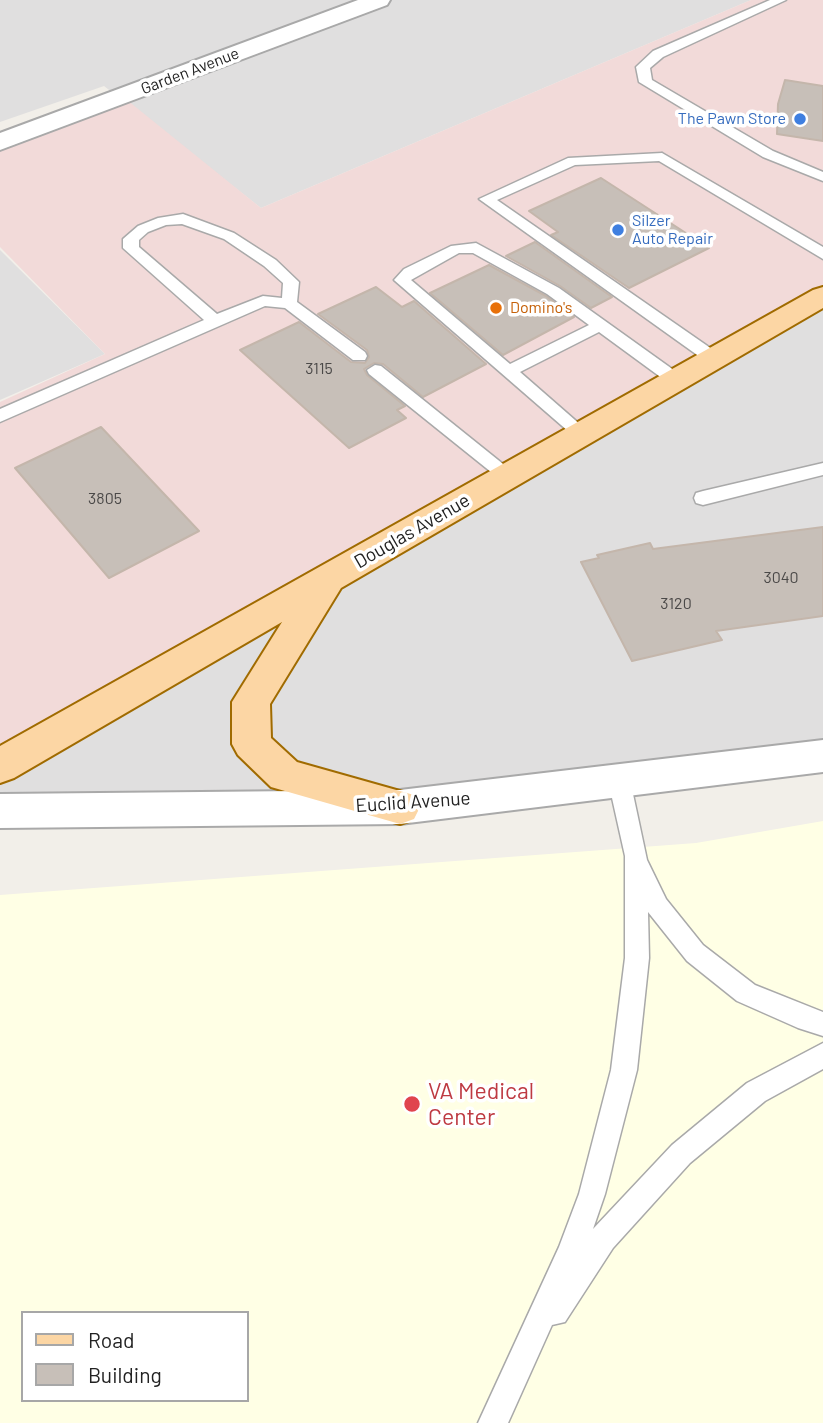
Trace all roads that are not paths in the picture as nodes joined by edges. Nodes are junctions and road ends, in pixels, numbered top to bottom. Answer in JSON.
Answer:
{"nodes":[{"id":1,"x":379,"y":0,"type":"edge"},
{"id":2,"x":780,"y":0,"type":"edge"},
{"id":3,"x":0,"y":142,"type":"edge"},
{"id":4,"x":823,"y":177,"type":"edge"},
{"id":5,"x":823,"y":254,"type":"edge"},
{"id":6,"x":823,"y":296,"type":"edge"},
{"id":7,"x":289,"y":304,"type":"junction"},
{"id":8,"x":215,"y":321,"type":"junction"},
{"id":9,"x":601,"y":325,"type":"junction"},
{"id":10,"x":359,"y":356,"type":"dead end"},
{"id":11,"x":713,"y":358,"type":"junction"},
{"id":12,"x":375,"y":370,"type":"dead end"},
{"id":13,"x":509,"y":370,"type":"junction"},
{"id":14,"x":676,"y":380,"type":"junction"},
{"id":15,"x":0,"y":416,"type":"edge"},
{"id":16,"x":582,"y":433,"type":"junction"},
{"id":17,"x":823,"y":469,"type":"edge"},
{"id":18,"x":507,"y":476,"type":"junction"},
{"id":19,"x":703,"y":498,"type":"dead end"},
{"id":20,"x":329,"y":579,"type":"junction"},
{"id":21,"x":823,"y":756,"type":"edge"},
{"id":22,"x":0,"y":766,"type":"edge"},
{"id":23,"x":619,"y":780,"type":"junction"},
{"id":24,"x":400,"y":807,"type":"junction"},
{"id":25,"x":0,"y":811,"type":"edge"},
{"id":26,"x":635,"y":856,"type":"junction"},
{"id":27,"x":823,"y":1024,"type":"edge"},
{"id":28,"x":823,"y":1055,"type":"edge"},
{"id":29,"x":518,"y":1369,"type":"junction"},
{"id":30,"x":493,"y":1423,"type":"edge"}],
"edges":[{"from":1,"to":3,"type":"street","name":"Garden Avenue"},
{"from":2,"to":4,"type":"lane"},
{"from":5,"to":11,"type":"lane"},
{"from":6,"to":11,"type":"main road","name":"Douglas Avenue"},
{"from":7,"to":8,"type":"lane"},
{"from":7,"to":8,"type":"lane"},
{"from":7,"to":10,"type":"lane"},
{"from":8,"to":15,"type":"lane"},
{"from":9,"to":13,"type":"lane"},
{"from":9,"to":13,"type":"lane"},
{"from":9,"to":14,"type":"lane"},
{"from":11,"to":14,"type":"main road","name":"Douglas Avenue"},
{"from":12,"to":18,"type":"lane"},
{"from":13,"to":16,"type":"lane"},
{"from":14,"to":16,"type":"main road","name":"Douglas Avenue"},
{"from":16,"to":18,"type":"main road","name":"Douglas Avenue"},
{"from":17,"to":19,"type":"lane"},
{"from":18,"to":20,"type":"main road","name":"Douglas Avenue"},
{"from":20,"to":22,"type":"main road","name":"Douglas Avenue"},
{"from":20,"to":24,"type":"main road"},
{"from":21,"to":23,"type":"street","name":"Euclid Avenue"},
{"from":23,"to":24,"type":"street","name":"Euclid Avenue"},
{"from":23,"to":26,"type":"lane"},
{"from":24,"to":25,"type":"street","name":"Euclid Avenue"},
{"from":26,"to":27,"type":"lane"},
{"from":26,"to":29,"type":"lane"},
{"from":28,"to":29,"type":"lane"},
{"from":29,"to":30,"type":"lane"}]}
